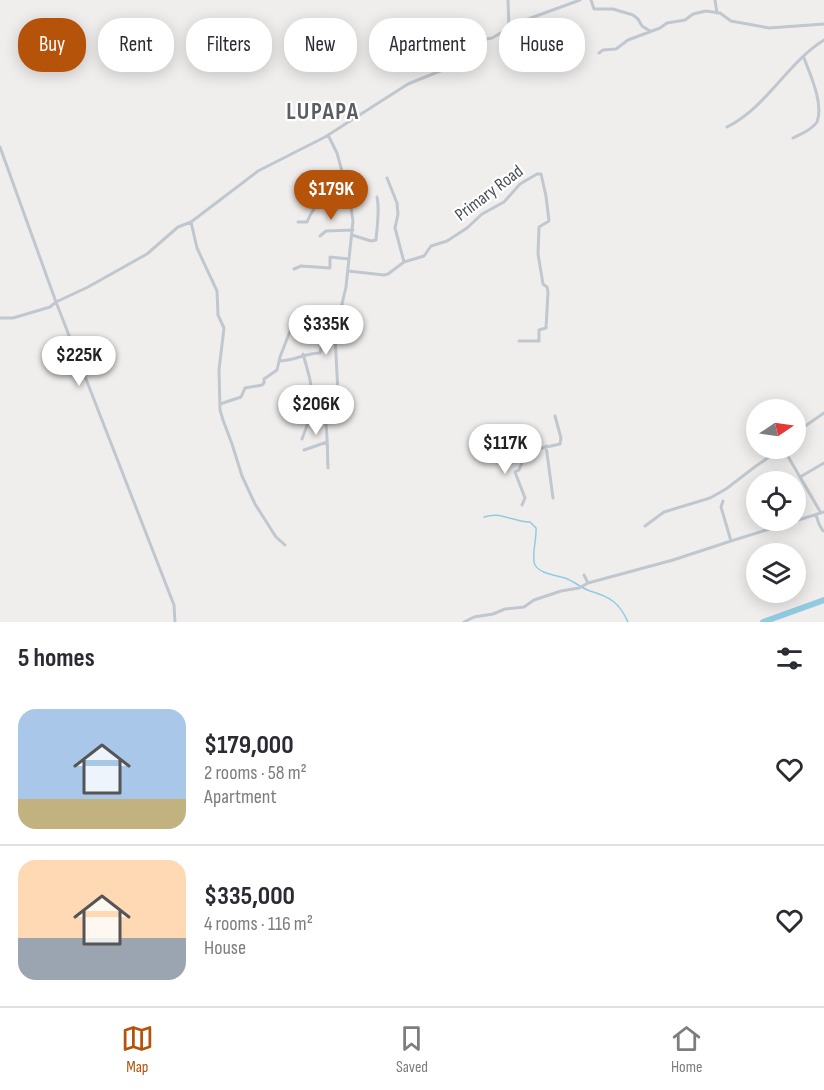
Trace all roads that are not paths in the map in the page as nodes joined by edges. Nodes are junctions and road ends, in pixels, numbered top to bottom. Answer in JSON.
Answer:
{"nodes":[{"id":1,"x":508,"y":0,"type":"edge"},
{"id":2,"x":580,"y":0,"type":"edge"},
{"id":3,"x":591,"y":0,"type":"edge"},
{"id":4,"x":715,"y":0,"type":"edge"},
{"id":5,"x":717,"y":12,"type":"junction"},
{"id":6,"x":509,"y":18,"type":"edge"},
{"id":7,"x":534,"y":18,"type":"edge"},
{"id":8,"x":824,"y":24,"type":"edge"},
{"id":9,"x":650,"y":31,"type":"junction"},
{"id":10,"x":499,"y":34,"type":"edge"},
{"id":11,"x":824,"y":39,"type":"edge"},
{"id":12,"x":599,"y":53,"type":"dead end"},
{"id":13,"x":804,"y":58,"type":"junction"},
{"id":14,"x":727,"y":127,"type":"dead end"},
{"id":15,"x":328,"y":135,"type":"junction"},
{"id":16,"x":794,"y":138,"type":"dead end"},
{"id":17,"x":0,"y":147,"type":"edge"},
{"id":18,"x":341,"y":170,"type":"junction"},
{"id":19,"x":387,"y":178,"type":"dead end"},
{"id":20,"x":377,"y":197,"type":"dead end"},
{"id":21,"x":191,"y":222,"type":"junction"},
{"id":22,"x":298,"y":222,"type":"dead end"},
{"id":23,"x":352,"y":230,"type":"junction"},
{"id":24,"x":352,"y":235,"type":"junction"},
{"id":25,"x":320,"y":236,"type":"dead end"},
{"id":26,"x":349,"y":259,"type":"junction"},
{"id":27,"x":404,"y":262,"type":"junction"},
{"id":28,"x":294,"y":269,"type":"dead end"},
{"id":29,"x":348,"y":271,"type":"junction"},
{"id":30,"x":56,"y":302,"type":"junction"},
{"id":31,"x":334,"y":317,"type":"junction"},
{"id":32,"x":0,"y":318,"type":"edge"},
{"id":33,"x":519,"y":341,"type":"dead end"},
{"id":34,"x":303,"y":354,"type":"junction"},
{"id":35,"x":279,"y":361,"type":"junction"},
{"id":36,"x":220,"y":404,"type":"junction"},
{"id":37,"x":312,"y":405,"type":"junction"},
{"id":38,"x":323,"y":405,"type":"junction"},
{"id":39,"x":824,"y":413,"type":"edge"},
{"id":40,"x":555,"y":416,"type":"dead end"},
{"id":41,"x":806,"y":425,"type":"edge"},
{"id":42,"x":302,"y":439,"type":"dead end"},
{"id":43,"x":327,"y":442,"type":"junction"},
{"id":44,"x":506,"y":447,"type":"dead end"},
{"id":45,"x":546,"y":447,"type":"junction"},
{"id":46,"x":304,"y":450,"type":"dead end"},
{"id":47,"x":525,"y":456,"type":"junction"},
{"id":48,"x":766,"y":459,"type":"edge"},
{"id":49,"x":824,"y":464,"type":"edge"},
{"id":50,"x":328,"y":468,"type":"dead end"},
{"id":51,"x":806,"y":474,"type":"edge"},
{"id":52,"x":806,"y":487,"type":"edge"},
{"id":53,"x":553,"y":498,"type":"dead end"},
{"id":54,"x":723,"y":501,"type":"dead end"},
{"id":55,"x":522,"y":505,"type":"dead end"},
{"id":56,"x":822,"y":513,"type":"edge"},
{"id":57,"x":645,"y":526,"type":"dead end"},
{"id":58,"x":823,"y":531,"type":"edge"},
{"id":59,"x":731,"y":541,"type":"junction"},
{"id":60,"x":285,"y":545,"type":"dead end"},
{"id":61,"x":584,"y":575,"type":"dead end"},
{"id":62,"x":588,"y":584,"type":"junction"},
{"id":63,"x":175,"y":622,"type":"edge"},
{"id":64,"x":464,"y":622,"type":"edge"}],
"edges":[{"from":1,"to":6,"type":"street"},
{"from":2,"to":7,"type":"street"},
{"from":3,"to":9,"type":"street"},
{"from":4,"to":5,"type":"street"},
{"from":5,"to":8,"type":"street"},
{"from":5,"to":9,"type":"street"},
{"from":9,"to":12,"type":"street"},
{"from":10,"to":15,"type":"street"},
{"from":11,"to":13,"type":"street"},
{"from":13,"to":14,"type":"street"},
{"from":13,"to":16,"type":"street"},
{"from":15,"to":18,"type":"street"},
{"from":15,"to":21,"type":"street"},
{"from":17,"to":30,"type":"street"},
{"from":18,"to":22,"type":"street"},
{"from":18,"to":23,"type":"street"},
{"from":19,"to":27,"type":"street"},
{"from":20,"to":24,"type":"street"},
{"from":21,"to":30,"type":"street"},
{"from":21,"to":36,"type":"street"},
{"from":23,"to":24,"type":"street"},
{"from":23,"to":25,"type":"street"},
{"from":24,"to":26,"type":"street"},
{"from":26,"to":28,"type":"street"},
{"from":26,"to":29,"type":"street"},
{"from":27,"to":29,"type":"street"},
{"from":27,"to":33,"type":"street","name":"Primary Road"},
{"from":29,"to":31,"type":"street"},
{"from":30,"to":32,"type":"street"},
{"from":30,"to":63,"type":"street"},
{"from":31,"to":34,"type":"street"},
{"from":31,"to":35,"type":"street"},
{"from":31,"to":38,"type":"street"},
{"from":34,"to":35,"type":"street"},
{"from":34,"to":37,"type":"street"},
{"from":35,"to":36,"type":"street"},
{"from":36,"to":60,"type":"street"},
{"from":37,"to":38,"type":"street"},
{"from":37,"to":42,"type":"street"},
{"from":38,"to":43,"type":"street"},
{"from":39,"to":41,"type":"street"},
{"from":40,"to":45,"type":"street"},
{"from":43,"to":46,"type":"street"},
{"from":43,"to":50,"type":"street"},
{"from":44,"to":47,"type":"street"},
{"from":45,"to":47,"type":"street"},
{"from":45,"to":53,"type":"street"},
{"from":47,"to":55,"type":"street"},
{"from":48,"to":57,"type":"street"},
{"from":49,"to":51,"type":"street"},
{"from":52,"to":56,"type":"street"},
{"from":54,"to":59,"type":"street"},
{"from":56,"to":58,"type":"street"},
{"from":56,"to":59,"type":"street"},
{"from":59,"to":62,"type":"street"},
{"from":61,"to":62,"type":"street"},
{"from":62,"to":64,"type":"street"}]}
